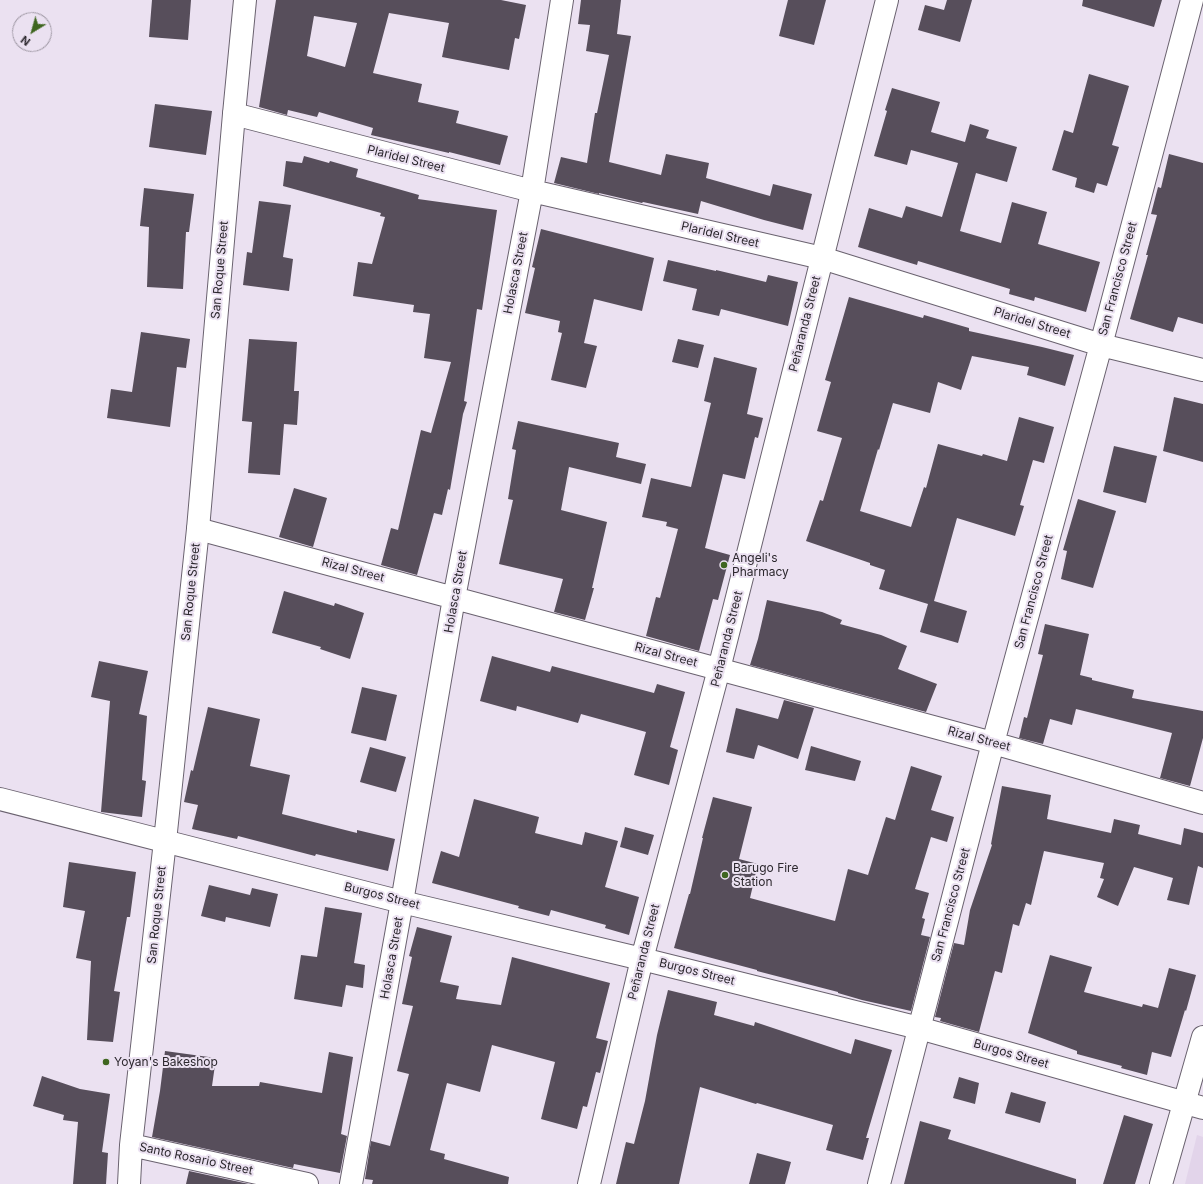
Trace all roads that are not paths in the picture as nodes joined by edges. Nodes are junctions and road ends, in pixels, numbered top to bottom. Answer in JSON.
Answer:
{"nodes":[{"id":1,"x":245,"y":0,"type":"edge"},
{"id":2,"x":562,"y":0,"type":"edge"},
{"id":3,"x":886,"y":0,"type":"edge"},
{"id":4,"x":1192,"y":0,"type":"edge"},
{"id":5,"x":234,"y":114,"type":"junction"},
{"id":6,"x":532,"y":191,"type":"junction"},
{"id":7,"x":822,"y":258,"type":"junction"},
{"id":8,"x":1101,"y":345,"type":"junction"},
{"id":9,"x":1203,"y":370,"type":"edge"},
{"id":10,"x":198,"y":528,"type":"junction"},
{"id":11,"x":454,"y":598,"type":"junction"},
{"id":12,"x":719,"y":669,"type":"junction"},
{"id":13,"x":993,"y":743,"type":"junction"},
{"id":14,"x":0,"y":799,"type":"edge"},
{"id":15,"x":1203,"y":803,"type":"edge"},
{"id":16,"x":165,"y":841,"type":"junction"},
{"id":17,"x":402,"y":902,"type":"junction"},
{"id":18,"x":642,"y":959,"type":"junction"},
{"id":19,"x":919,"y":1028,"type":"junction"},
{"id":20,"x":1203,"y":1037,"type":"edge"},
{"id":21,"x":1194,"y":1106,"type":"edge"},
{"id":22,"x":131,"y":1145,"type":"junction"},
{"id":23,"x":129,"y":1184,"type":"edge"},
{"id":24,"x":307,"y":1184,"type":"edge"},
{"id":25,"x":351,"y":1184,"type":"edge"},
{"id":26,"x":589,"y":1184,"type":"edge"},
{"id":27,"x":879,"y":1184,"type":"edge"},
{"id":28,"x":1161,"y":1184,"type":"edge"}],
"edges":[{"from":1,"to":5,"type":"street","name":"San Roque Street"},
{"from":2,"to":6,"type":"street","name":"Holasca Street"},
{"from":3,"to":7,"type":"street","name":"Peñaranda Street"},
{"from":4,"to":8,"type":"street","name":"San Francisco Street"},
{"from":5,"to":6,"type":"street","name":"Plaridel Street"},
{"from":5,"to":10,"type":"street","name":"San Roque Street"},
{"from":6,"to":7,"type":"street","name":"Plaridel Street"},
{"from":6,"to":11,"type":"street","name":"Holasca Street"},
{"from":7,"to":8,"type":"street","name":"Plaridel Street"},
{"from":7,"to":12,"type":"street","name":"Peñaranda Street"},
{"from":8,"to":9,"type":"street","name":"Plaridel Street"},
{"from":8,"to":13,"type":"street","name":"San Francisco Street"},
{"from":10,"to":11,"type":"street","name":"Rizal Street"},
{"from":10,"to":16,"type":"street","name":"San Roque Street"},
{"from":11,"to":12,"type":"street","name":"Rizal Street"},
{"from":11,"to":17,"type":"street","name":"Holasca Street"},
{"from":12,"to":13,"type":"street","name":"Rizal Street"},
{"from":12,"to":18,"type":"street","name":"Peñaranda Street"},
{"from":13,"to":15,"type":"street","name":"Rizal Street"},
{"from":13,"to":19,"type":"street","name":"San Francisco Street"},
{"from":14,"to":16,"type":"street","name":"Burgos Street"},
{"from":16,"to":17,"type":"street","name":"Burgos Street"},
{"from":16,"to":22,"type":"street","name":"San Roque Street"},
{"from":17,"to":18,"type":"street","name":"Burgos Street"},
{"from":17,"to":25,"type":"street","name":"Holasca Street"},
{"from":18,"to":19,"type":"street","name":"Burgos Street"},
{"from":18,"to":26,"type":"street","name":"Peñaranda Street"},
{"from":19,"to":21,"type":"street","name":"Burgos Street"},
{"from":19,"to":27,"type":"street","name":"San Francisco Street"},
{"from":20,"to":21,"type":"street"},
{"from":21,"to":28,"type":"street"},
{"from":22,"to":23,"type":"street","name":"San Roque Street"},
{"from":22,"to":24,"type":"street","name":"Santo Rosario Street"}]}
